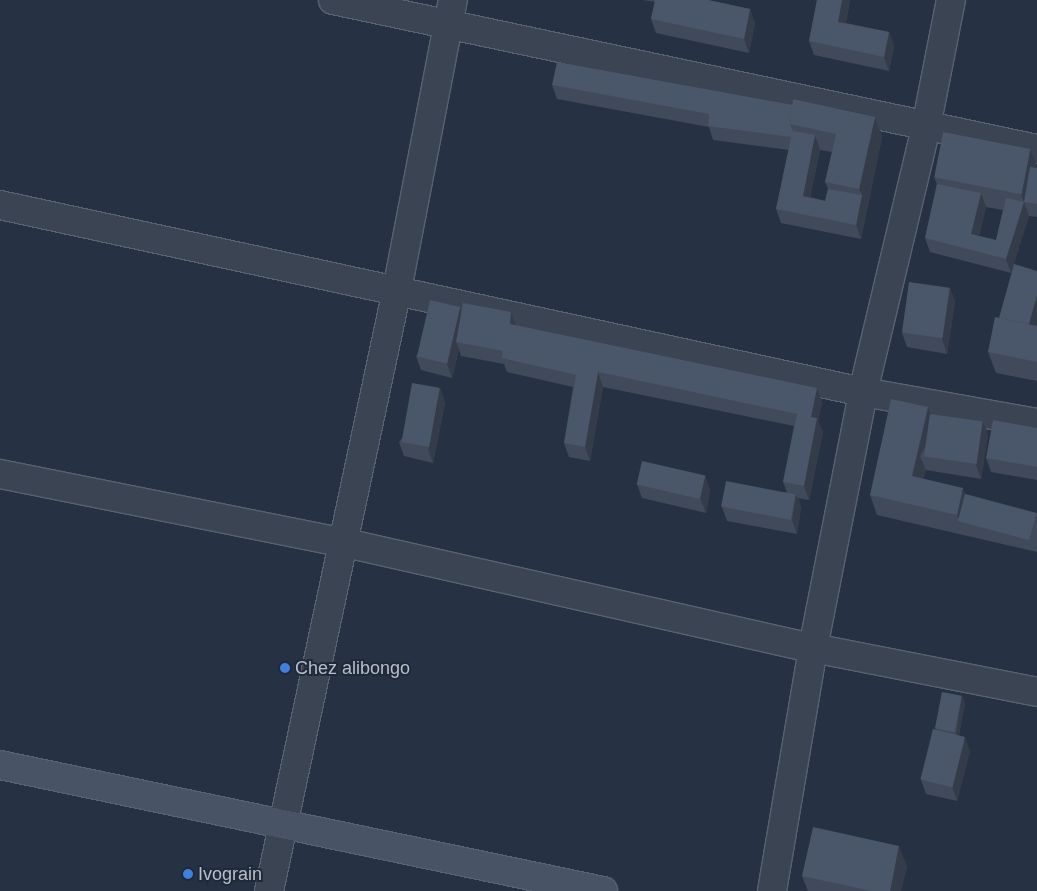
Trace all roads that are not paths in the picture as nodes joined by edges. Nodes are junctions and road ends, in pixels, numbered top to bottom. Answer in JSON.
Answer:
{"nodes":[{"id":1,"x":333,"y":0,"type":"edge"},
{"id":2,"x":951,"y":0,"type":"edge"},
{"id":3,"x":450,"y":12,"type":"edge"},
{"id":4,"x":926,"y":127,"type":"junction"},
{"id":5,"x":1037,"y":149,"type":"edge"},
{"id":6,"x":0,"y":205,"type":"edge"},
{"id":7,"x":397,"y":290,"type":"junction"},
{"id":8,"x":863,"y":392,"type":"junction"},
{"id":9,"x":1037,"y":423,"type":"edge"},
{"id":10,"x":0,"y":474,"type":"edge"},
{"id":11,"x":341,"y":542,"type":"junction"},
{"id":12,"x":813,"y":648,"type":"junction"},
{"id":13,"x":1037,"y":692,"type":"edge"},
{"id":14,"x":0,"y":765,"type":"edge"},
{"id":15,"x":283,"y":822,"type":"junction"},
{"id":16,"x":270,"y":891,"type":"edge"},
{"id":17,"x":603,"y":891,"type":"edge"},
{"id":18,"x":772,"y":891,"type":"edge"}],
"edges":[{"from":1,"to":3,"type":"street"},
{"from":2,"to":4,"type":"street"},
{"from":3,"to":4,"type":"street"},
{"from":3,"to":7,"type":"street"},
{"from":4,"to":5,"type":"street"},
{"from":4,"to":8,"type":"street"},
{"from":6,"to":7,"type":"street"},
{"from":7,"to":8,"type":"street"},
{"from":7,"to":11,"type":"street"},
{"from":8,"to":9,"type":"street"},
{"from":8,"to":12,"type":"street"},
{"from":10,"to":11,"type":"street"},
{"from":11,"to":12,"type":"street"},
{"from":11,"to":15,"type":"street"},
{"from":12,"to":13,"type":"street"},
{"from":12,"to":18,"type":"street"},
{"from":14,"to":15,"type":"street"},
{"from":15,"to":16,"type":"street"},
{"from":15,"to":17,"type":"street"}]}
